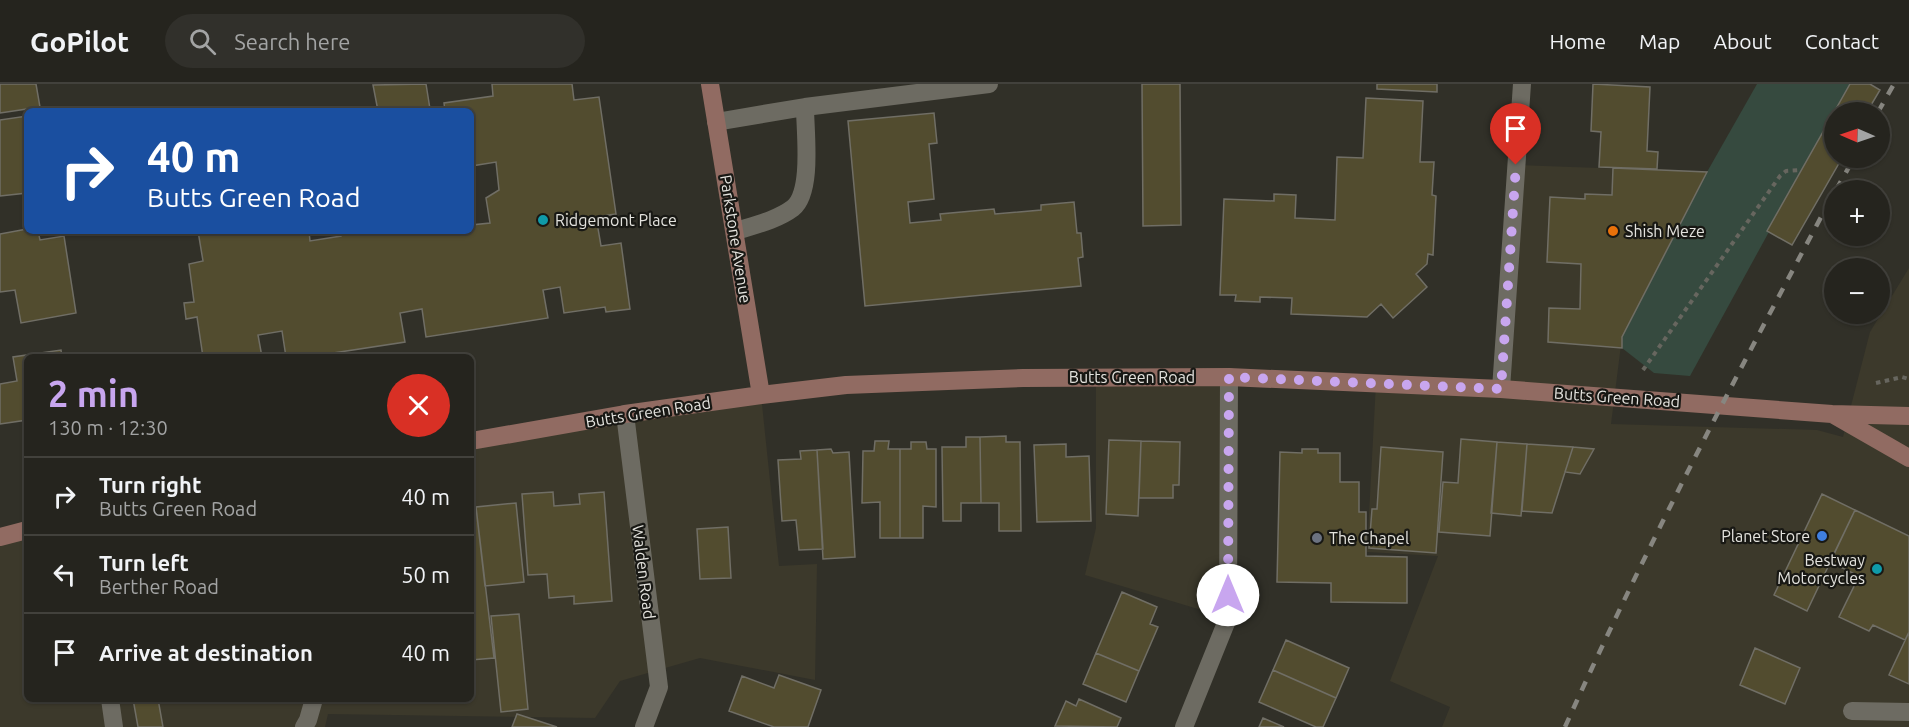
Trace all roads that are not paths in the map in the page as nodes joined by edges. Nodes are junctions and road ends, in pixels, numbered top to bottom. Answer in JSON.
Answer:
{"nodes":[{"id":1,"x":710,"y":84,"type":"edge"},
{"id":2,"x":989,"y":84,"type":"edge"},
{"id":3,"x":1522,"y":84,"type":"edge"},
{"id":4,"x":805,"y":107,"type":"junction"},
{"id":5,"x":716,"y":122,"type":"junction"},
{"id":6,"x":736,"y":231,"type":"junction"},
{"id":7,"x":1229,"y":377,"type":"junction"},
{"id":8,"x":1501,"y":389,"type":"junction"},
{"id":9,"x":761,"y":395,"type":"junction"},
{"id":10,"x":625,"y":414,"type":"junction"},
{"id":11,"x":1832,"y":414,"type":"junction"},
{"id":12,"x":1909,"y":416,"type":"edge"},
{"id":13,"x":474,"y":440,"type":"edge"},
{"id":14,"x":1909,"y":458,"type":"edge"},
{"id":15,"x":24,"y":532,"type":"edge"},
{"id":16,"x":0,"y":537,"type":"edge"},
{"id":17,"x":110,"y":702,"type":"edge"},
{"id":18,"x":313,"y":702,"type":"edge"},
{"id":19,"x":1852,"y":711,"type":"dead end"},
{"id":20,"x":1909,"y":712,"type":"edge"},
{"id":21,"x":114,"y":727,"type":"edge"},
{"id":22,"x":303,"y":727,"type":"edge"},
{"id":23,"x":644,"y":727,"type":"edge"},
{"id":24,"x":1184,"y":727,"type":"edge"}],
"edges":[{"from":1,"to":5,"type":"street","name":"Parkstone Avenue"},
{"from":2,"to":4,"type":"street"},
{"from":3,"to":8,"type":"street"},
{"from":4,"to":5,"type":"street"},
{"from":4,"to":6,"type":"street"},
{"from":5,"to":6,"type":"street","name":"Parkstone Avenue"},
{"from":6,"to":9,"type":"street","name":"Parkstone Avenue"},
{"from":7,"to":8,"type":"street","name":"Butts Green Road"},
{"from":7,"to":9,"type":"street","name":"Butts Green Road"},
{"from":7,"to":24,"type":"street"},
{"from":8,"to":11,"type":"street","name":"Butts Green Road"},
{"from":9,"to":10,"type":"street","name":"Butts Green Road"},
{"from":10,"to":13,"type":"street","name":"Butts Green Road"},
{"from":10,"to":23,"type":"street","name":"Walden Road"},
{"from":11,"to":12,"type":"street","name":"Butts Green Road"},
{"from":11,"to":14,"type":"street"},
{"from":15,"to":16,"type":"street"},
{"from":17,"to":21,"type":"street"},
{"from":18,"to":22,"type":"street"},
{"from":19,"to":20,"type":"street"}]}
